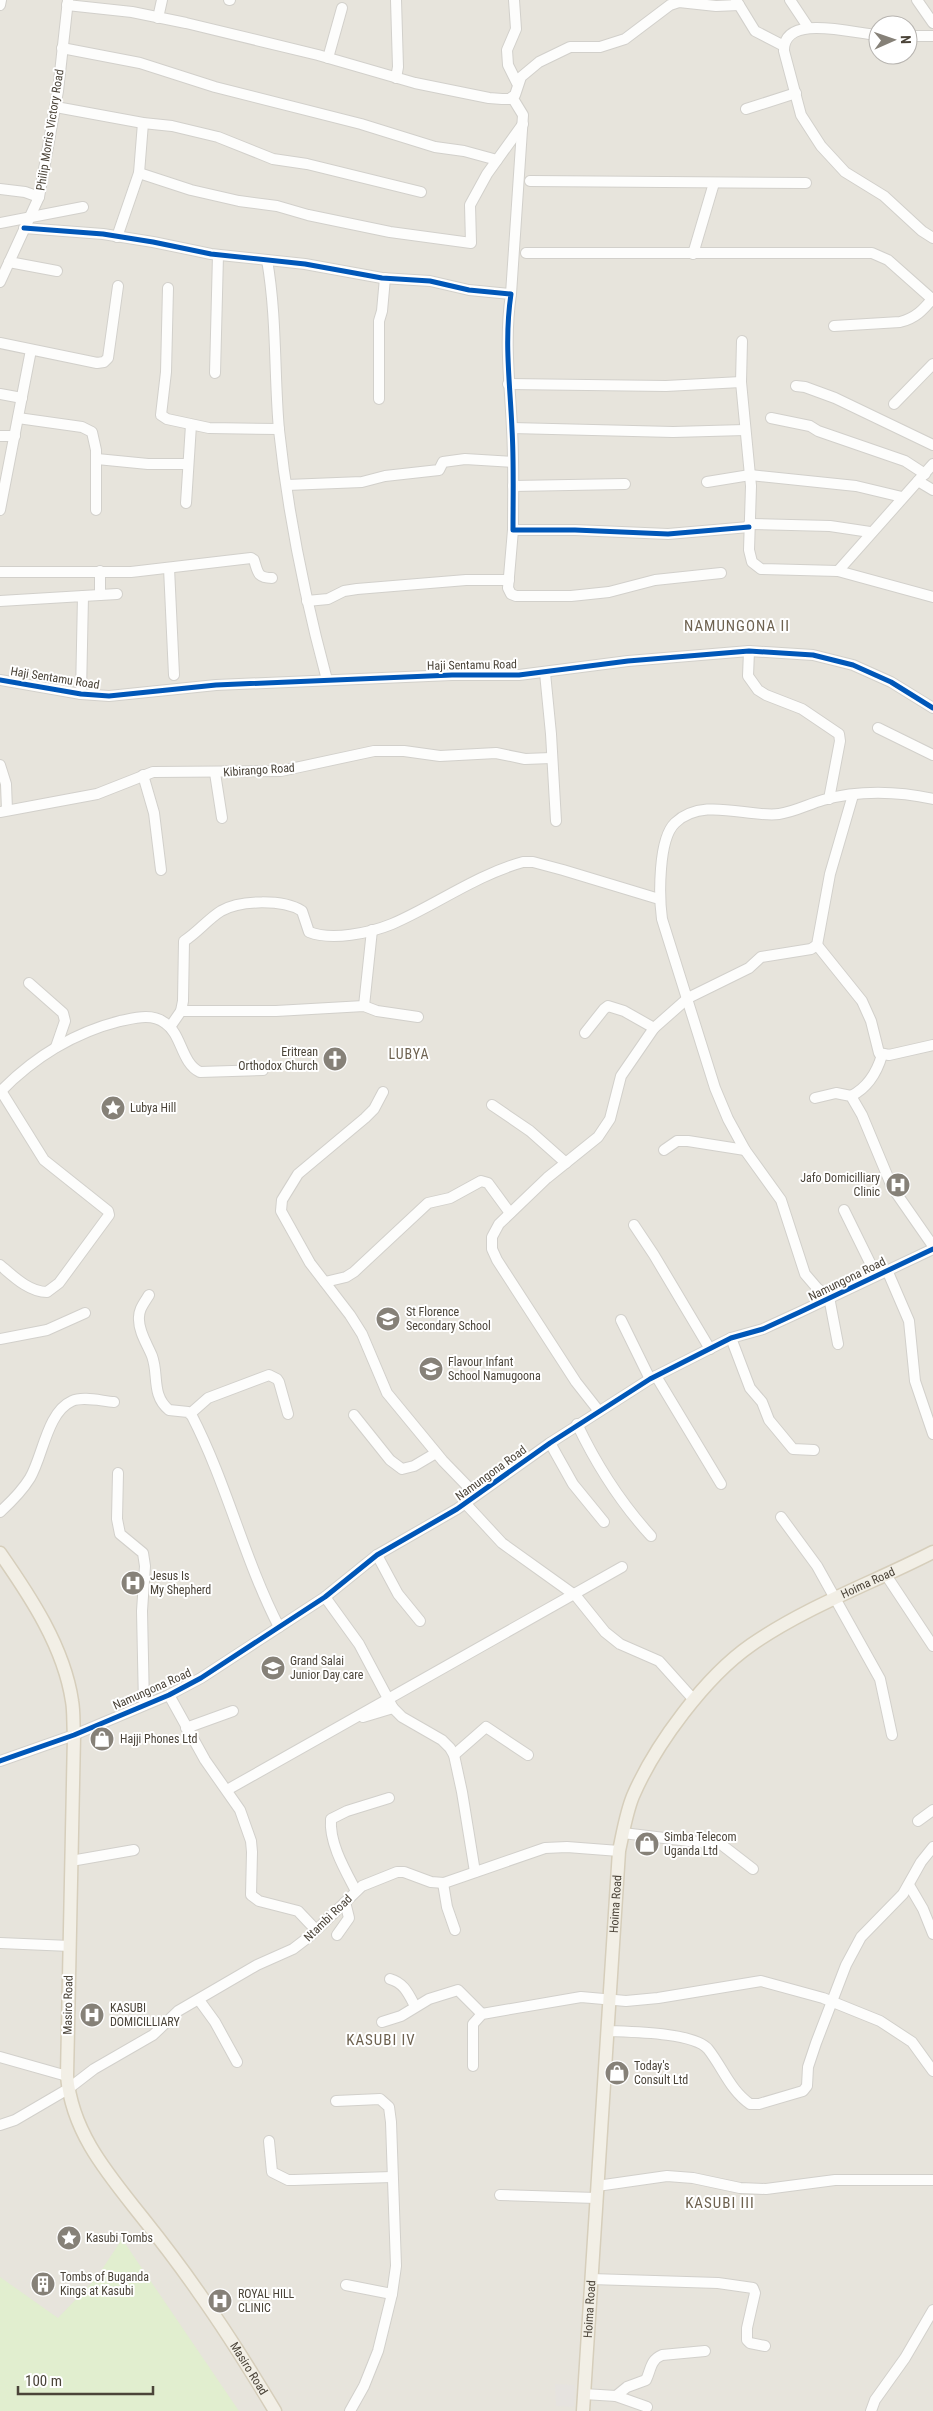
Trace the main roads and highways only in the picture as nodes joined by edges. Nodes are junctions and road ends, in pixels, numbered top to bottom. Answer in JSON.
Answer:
{"nodes":[{"id":1,"x":933,"y":1552,"type":"edge"},
{"id":2,"x":0,"y":1553,"type":"edge"},
{"id":3,"x":275,"y":2411,"type":"edge"},
{"id":4,"x":583,"y":2411,"type":"edge"}],
"edges":[{"from":1,"to":4,"type":"main road","name":"Hoima Road"},
{"from":2,"to":3,"type":"main road","name":"Masiro Road"}]}
